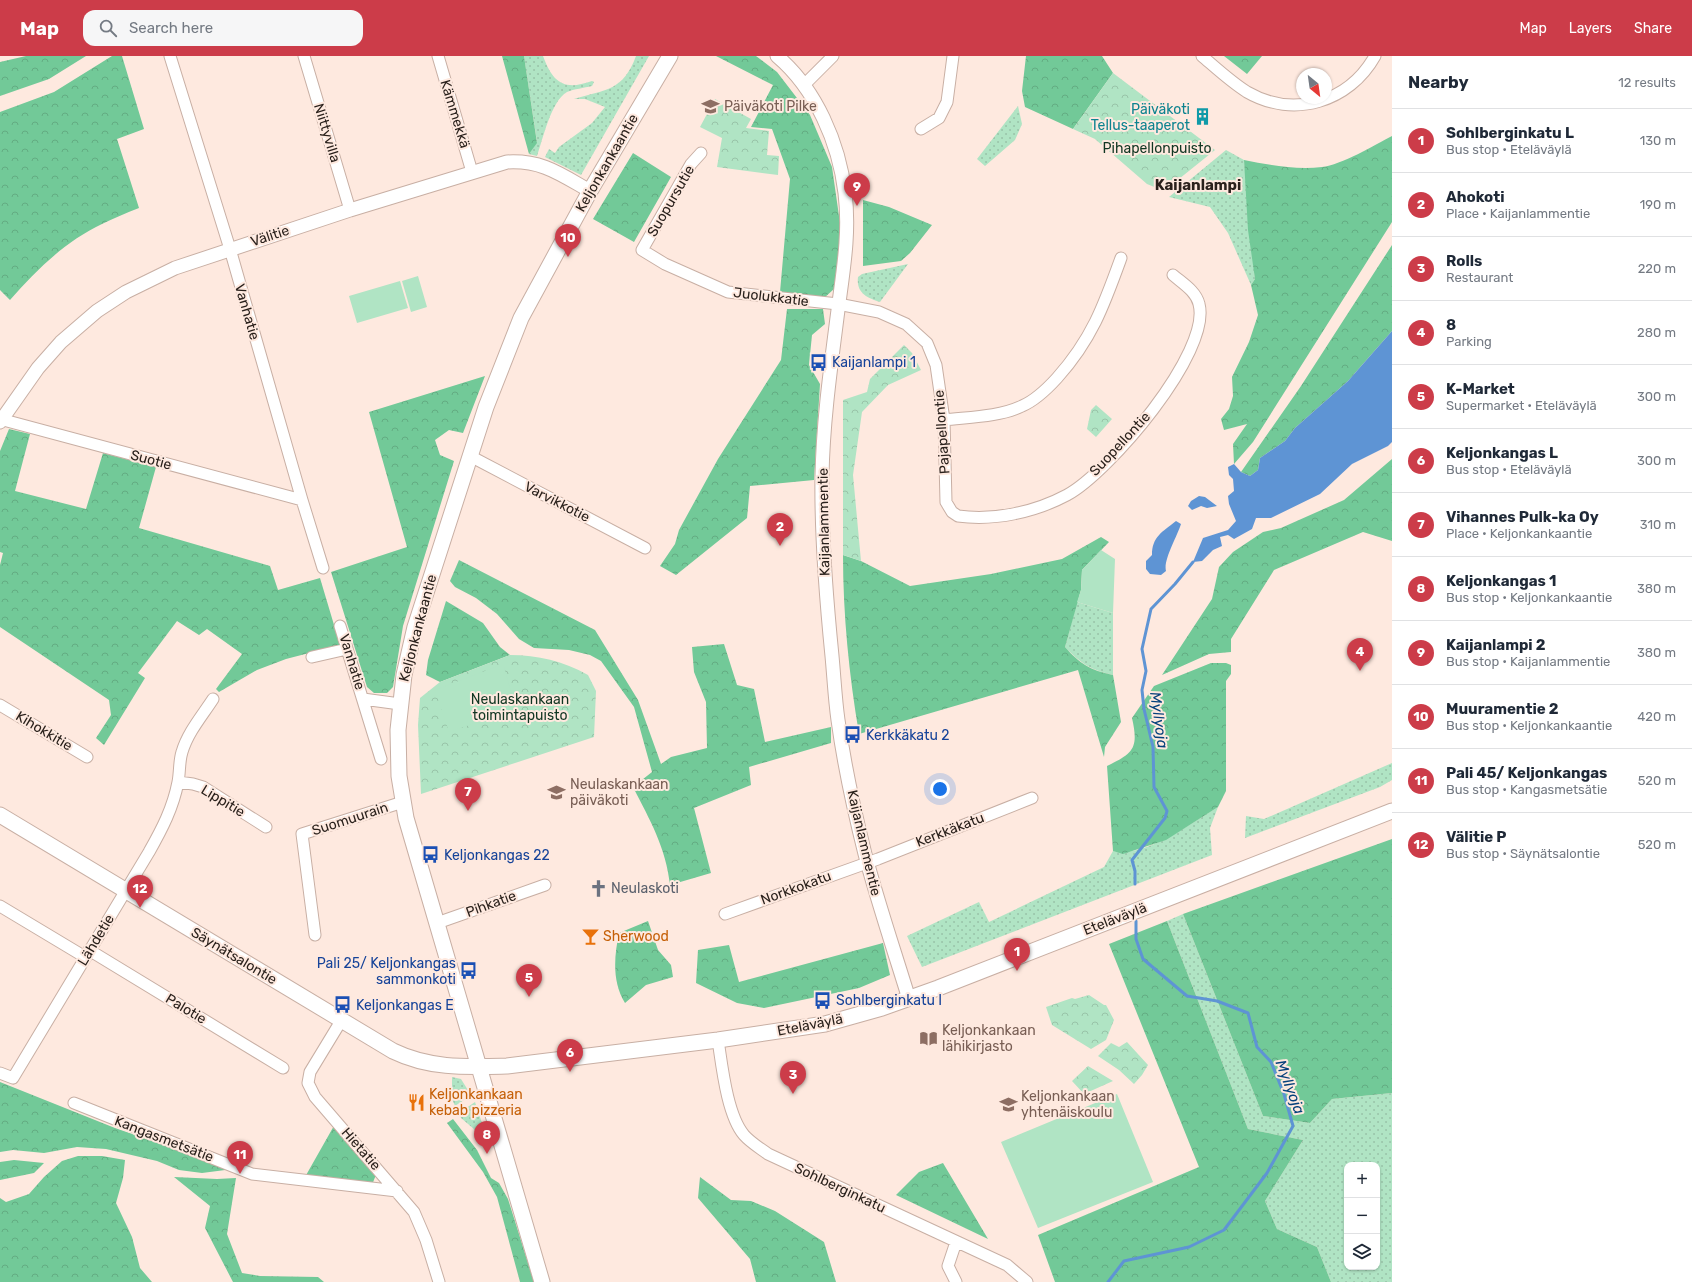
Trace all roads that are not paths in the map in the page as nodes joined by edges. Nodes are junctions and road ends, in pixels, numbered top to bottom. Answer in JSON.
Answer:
{"nodes":[{"id":1,"x":170,"y":56,"type":"edge"},
{"id":2,"x":304,"y":56,"type":"edge"},
{"id":3,"x":438,"y":56,"type":"edge"},
{"id":4,"x":670,"y":56,"type":"edge"},
{"id":5,"x":777,"y":56,"type":"edge"},
{"id":6,"x":833,"y":56,"type":"edge"},
{"id":7,"x":954,"y":56,"type":"edge"},
{"id":8,"x":1202,"y":56,"type":"edge"},
{"id":9,"x":1375,"y":56,"type":"edge"},
{"id":10,"x":804,"y":85,"type":"junction"},
{"id":11,"x":921,"y":129,"type":"dead end"},
{"id":12,"x":702,"y":153,"type":"dead end"},
{"id":13,"x":472,"y":172,"type":"junction"},
{"id":14,"x":590,"y":190,"type":"junction"},
{"id":15,"x":350,"y":210,"type":"junction"},
{"id":16,"x":230,"y":249,"type":"junction"},
{"id":17,"x":642,"y":250,"type":"joint"},
{"id":18,"x":1121,"y":258,"type":"dead end"},
{"id":19,"x":1173,"y":275,"type":"dead end"},
{"id":20,"x":838,"y":304,"type":"junction"},
{"id":21,"x":0,"y":420,"type":"edge"},
{"id":22,"x":944,"y":420,"type":"junction"},
{"id":23,"x":470,"y":456,"type":"junction"},
{"id":24,"x":302,"y":500,"type":"junction"},
{"id":25,"x":946,"y":502,"type":"joint"},
{"id":26,"x":645,"y":548,"type":"dead end"},
{"id":27,"x":323,"y":568,"type":"dead end"},
{"id":28,"x":340,"y":626,"type":"dead end"},
{"id":29,"x":347,"y":649,"type":"junction"},
{"id":30,"x":312,"y":657,"type":"dead end"},
{"id":31,"x":213,"y":699,"type":"dead end"},
{"id":32,"x":363,"y":699,"type":"junction"},
{"id":33,"x":400,"y":704,"type":"junction"},
{"id":34,"x":0,"y":705,"type":"edge"},
{"id":35,"x":87,"y":757,"type":"dead end"},
{"id":36,"x":380,"y":759,"type":"dead end"},
{"id":37,"x":178,"y":782,"type":"junction"},
{"id":38,"x":1032,"y":798,"type":"dead end"},
{"id":39,"x":403,"y":802,"type":"junction"},
{"id":40,"x":1392,"y":810,"type":"edge"},
{"id":41,"x":0,"y":815,"type":"edge"},
{"id":42,"x":266,"y":826,"type":"dead end"},
{"id":43,"x":868,"y":862,"type":"junction"},
{"id":44,"x":545,"y":885,"type":"dead end"},
{"id":45,"x":126,"y":891,"type":"junction"},
{"id":46,"x":0,"y":906,"type":"edge"},
{"id":47,"x":725,"y":914,"type":"dead end"},
{"id":48,"x":437,"y":923,"type":"junction"},
{"id":49,"x":315,"y":935,"type":"dead end"},
{"id":50,"x":87,"y":954,"type":"junction"},
{"id":51,"x":909,"y":999,"type":"junction"},
{"id":52,"x":341,"y":1021,"type":"junction"},
{"id":53,"x":718,"y":1040,"type":"junction"},
{"id":54,"x":479,"y":1067,"type":"junction"},
{"id":55,"x":283,"y":1068,"type":"dead end"},
{"id":56,"x":0,"y":1073,"type":"edge"},
{"id":57,"x":74,"y":1104,"type":"dead end"},
{"id":58,"x":397,"y":1191,"type":"junction"},
{"id":59,"x":956,"y":1242,"type":"junction"},
{"id":60,"x":439,"y":1282,"type":"edge"},
{"id":61,"x":542,"y":1282,"type":"edge"},
{"id":62,"x":956,"y":1282,"type":"edge"},
{"id":63,"x":1027,"y":1282,"type":"edge"}],
"edges":[{"from":1,"to":16,"type":"street","name":"Vanhatie"},
{"from":2,"to":15,"type":"street","name":"Niittyvilla"},
{"from":3,"to":13,"type":"street","name":"Kämmekkä"},
{"from":4,"to":14,"type":"main road","name":"Keljonkankaantie"},
{"from":5,"to":10,"type":"street","name":"Kaijanlammentie"},
{"from":6,"to":10,"type":"street"},
{"from":7,"to":11,"type":"street"},
{"from":8,"to":9,"type":"street"},
{"from":10,"to":20,"type":"street","name":"Kaijanlammentie"},
{"from":12,"to":17,"type":"street","name":"Suopursutie"},
{"from":13,"to":14,"type":"street","name":"Välitie"},
{"from":13,"to":15,"type":"street","name":"Välitie"},
{"from":14,"to":23,"type":"main road","name":"Keljonkankaantie"},
{"from":15,"to":16,"type":"street","name":"Välitie"},
{"from":16,"to":21,"type":"street","name":"Välitie"},
{"from":16,"to":24,"type":"street","name":"Vanhatie"},
{"from":17,"to":20,"type":"street","name":"Juolukkatie"},
{"from":18,"to":22,"type":"street"},
{"from":19,"to":25,"type":"street","name":"Suopellontie"},
{"from":20,"to":22,"type":"street","name":"Pajapellontie"},
{"from":20,"to":43,"type":"street","name":"Kaijanlammentie"},
{"from":21,"to":24,"type":"street","name":"Suotie"},
{"from":22,"to":25,"type":"street","name":"Pajapellontie"},
{"from":23,"to":26,"type":"street","name":"Varvikkotie"},
{"from":23,"to":33,"type":"main road","name":"Keljonkankaantie"},
{"from":24,"to":27,"type":"street","name":"Vanhatie"},
{"from":28,"to":29,"type":"street","name":"Vanhatie"},
{"from":29,"to":30,"type":"street"},
{"from":29,"to":32,"type":"street","name":"Vanhatie"},
{"from":31,"to":37,"type":"street","name":"Lähdetie"},
{"from":32,"to":33,"type":"street","name":"Vanhatie"},
{"from":32,"to":36,"type":"street","name":"Vanhatie"},
{"from":33,"to":39,"type":"main road","name":"Keljonkankaantie"},
{"from":34,"to":35,"type":"street","name":"Kihokkitie"},
{"from":37,"to":42,"type":"street","name":"Lippitie"},
{"from":37,"to":45,"type":"street","name":"Lähdetie"},
{"from":38,"to":43,"type":"street","name":"Kerkkäkatu"},
{"from":39,"to":48,"type":"main road","name":"Keljonkankaantie"},
{"from":39,"to":49,"type":"street","name":"Suomuurain"},
{"from":40,"to":51,"type":"main road","name":"Eteläväylä"},
{"from":41,"to":45,"type":"main road","name":"Säynätsalontie"},
{"from":43,"to":47,"type":"street","name":"Norkkokatu"},
{"from":43,"to":51,"type":"street","name":"Kaijanlammentie"},
{"from":44,"to":48,"type":"street","name":"Pihkatie"},
{"from":45,"to":50,"type":"street","name":"Lähdetie"},
{"from":45,"to":52,"type":"main road","name":"Säynätsalontie"},
{"from":46,"to":50,"type":"street","name":"Palotie"},
{"from":48,"to":54,"type":"main road","name":"Keljonkankaantie"},
{"from":50,"to":55,"type":"street","name":"Palotie"},
{"from":50,"to":56,"type":"street","name":"Lähdetie"},
{"from":51,"to":53,"type":"main road","name":"Eteläväylä"},
{"from":52,"to":54,"type":"main road","name":"Säynätsalontie"},
{"from":52,"to":58,"type":"street","name":"Hietatie"},
{"from":53,"to":54,"type":"main road","name":"Eteläväylä"},
{"from":53,"to":59,"type":"street","name":"Sohlberginkatu"},
{"from":54,"to":61,"type":"main road","name":"Keljonkankaantie"},
{"from":57,"to":58,"type":"street","name":"Kangasmetsätie"},
{"from":58,"to":60,"type":"street","name":"Hietatie"},
{"from":59,"to":62,"type":"street"},
{"from":59,"to":63,"type":"street","name":"Sohlberginkatu"}]}
